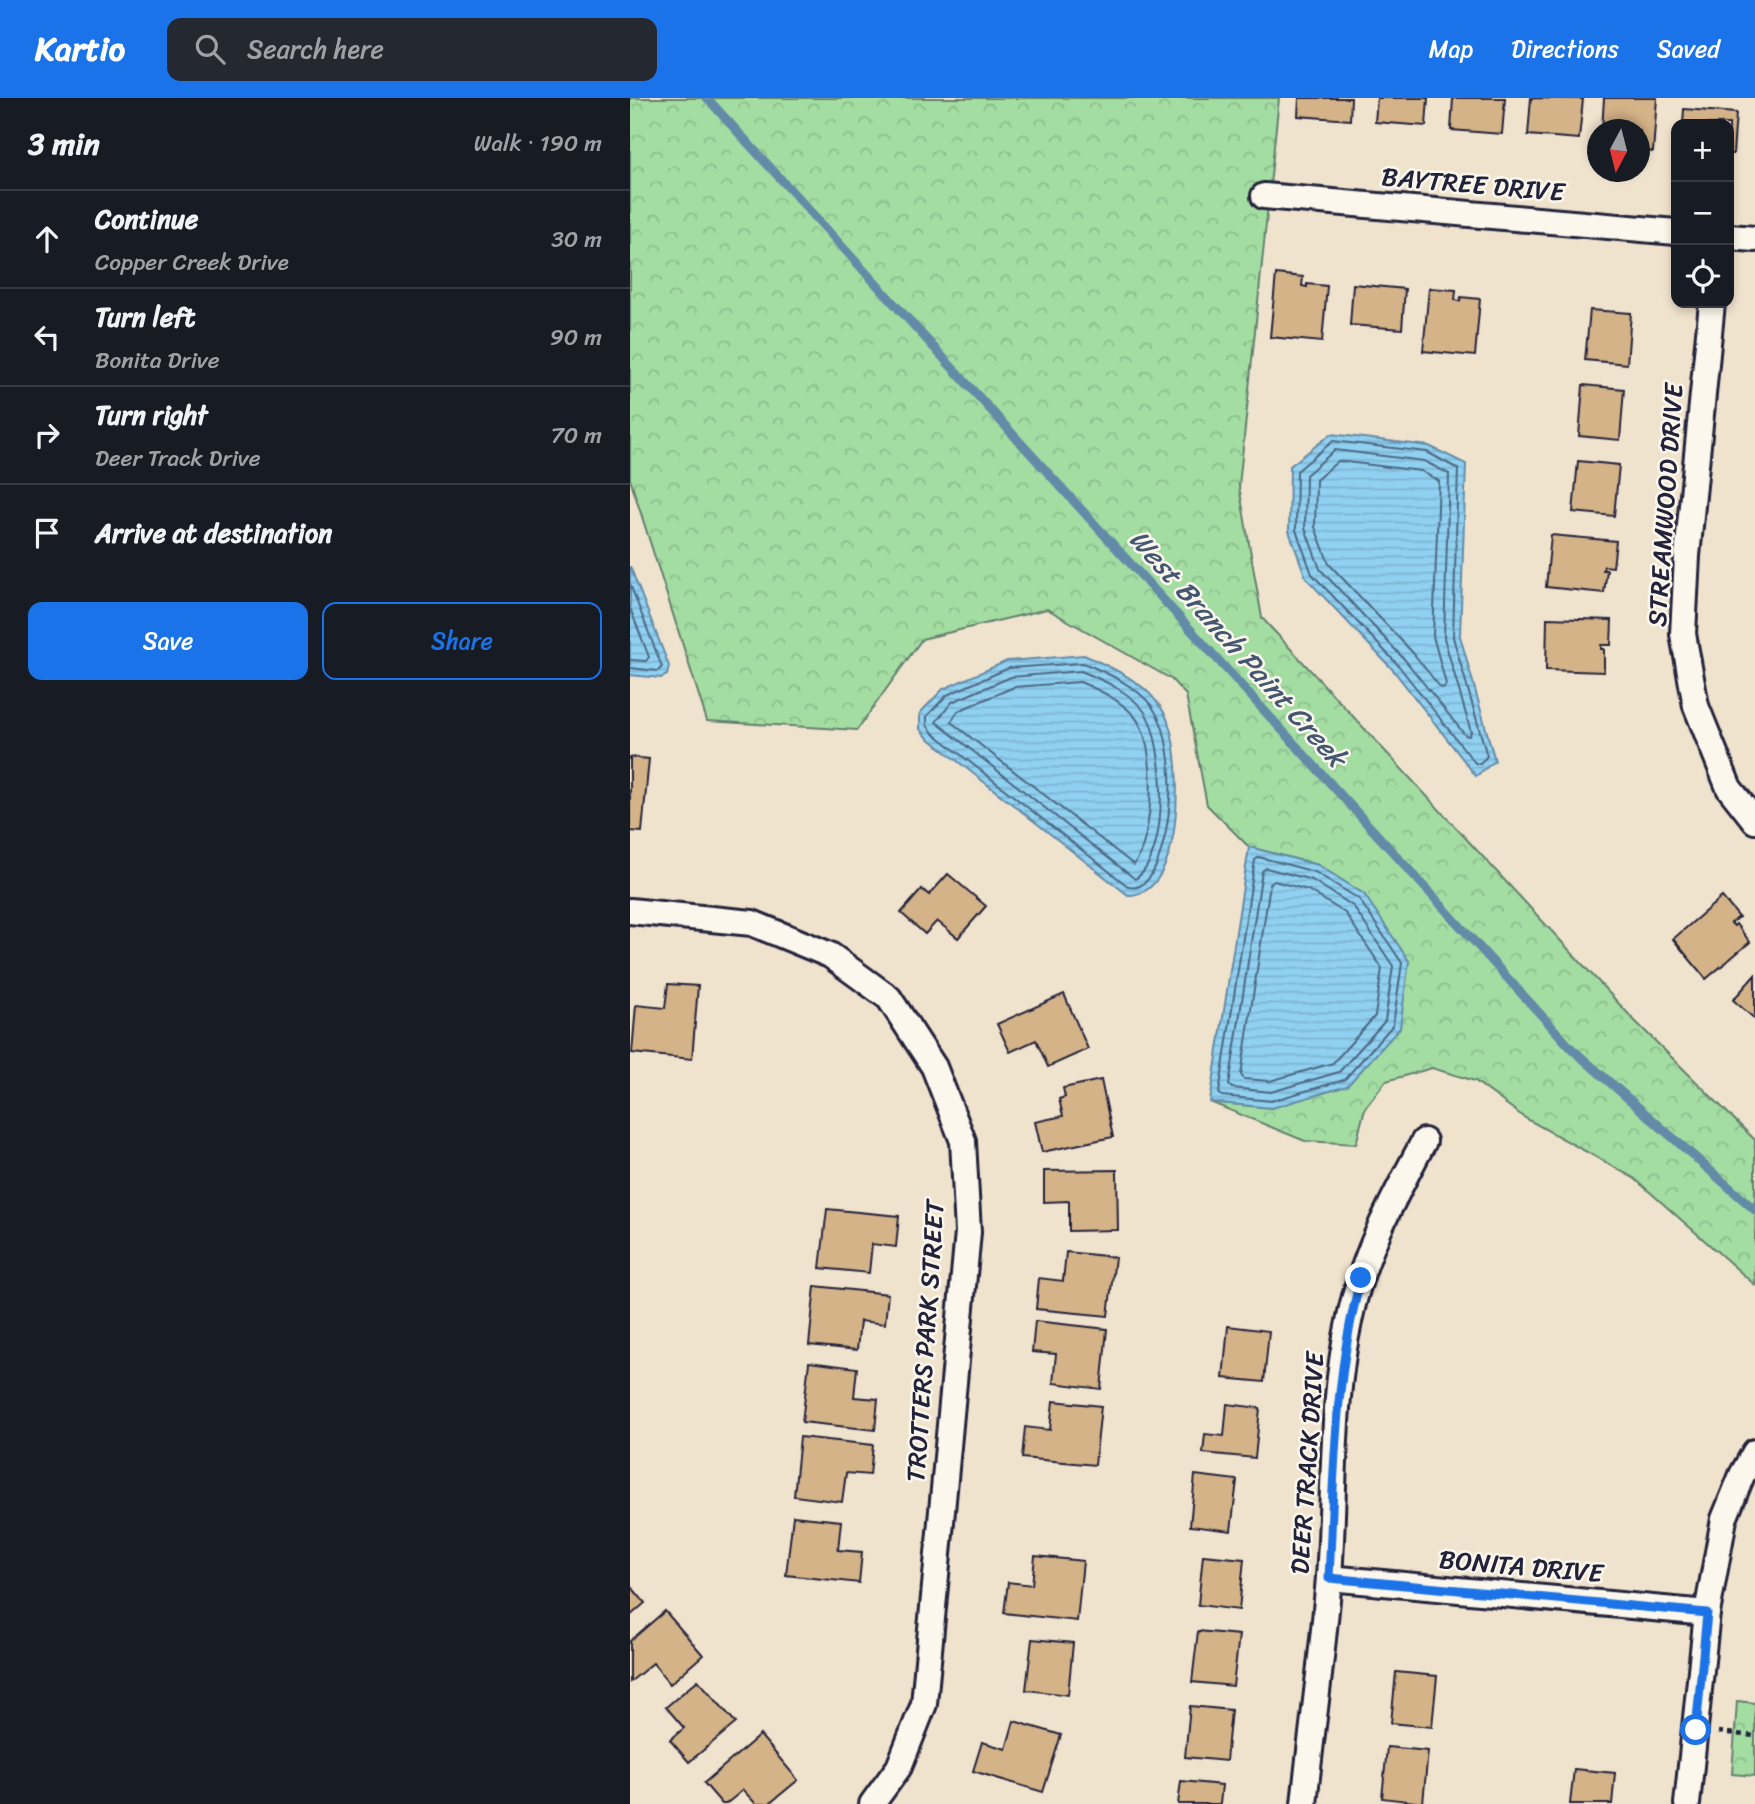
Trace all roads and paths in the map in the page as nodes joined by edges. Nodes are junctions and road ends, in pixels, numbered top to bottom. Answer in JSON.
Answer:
{"nodes":[{"id":1,"x":1264,"y":196,"type":"dead end"},
{"id":2,"x":1671,"y":232,"type":"edge"},
{"id":3,"x":1734,"y":237,"type":"edge"},
{"id":4,"x":1755,"y":239,"type":"edge"},
{"id":5,"x":1712,"y":308,"type":"edge"},
{"id":6,"x":1755,"y":821,"type":"edge"},
{"id":7,"x":630,"y":911,"type":"edge"},
{"id":8,"x":1424,"y":1141,"type":"dead end"},
{"id":9,"x":1755,"y":1452,"type":"edge"},
{"id":10,"x":1329,"y":1578,"type":"junction"},
{"id":11,"x":1707,"y":1613,"type":"junction"},
{"id":12,"x":1696,"y":1730,"type":"junction"},
{"id":13,"x":1755,"y":1736,"type":"edge"},
{"id":14,"x":872,"y":1804,"type":"edge"},
{"id":15,"x":1304,"y":1804,"type":"edge"},
{"id":16,"x":1687,"y":1804,"type":"edge"}],
"edges":[{"from":1,"to":2,"type":"street","name":"BAYTREE DRIVE"},
{"from":3,"to":4,"type":"street"},
{"from":5,"to":6,"type":"street","name":"STREAMWOOD DRIVE"},
{"from":7,"to":14,"type":"street","name":"TROTTERS PARK STREET"},
{"from":8,"to":10,"type":"street","name":"DEER TRACK DRIVE"},
{"from":9,"to":11,"type":"street"},
{"from":10,"to":11,"type":"street","name":"BONITA DRIVE"},
{"from":10,"to":15,"type":"street","name":"DEER TRACK DRIVE"},
{"from":11,"to":12,"type":"street"},
{"from":12,"to":13,"type":"path"},
{"from":12,"to":16,"type":"street"}]}
